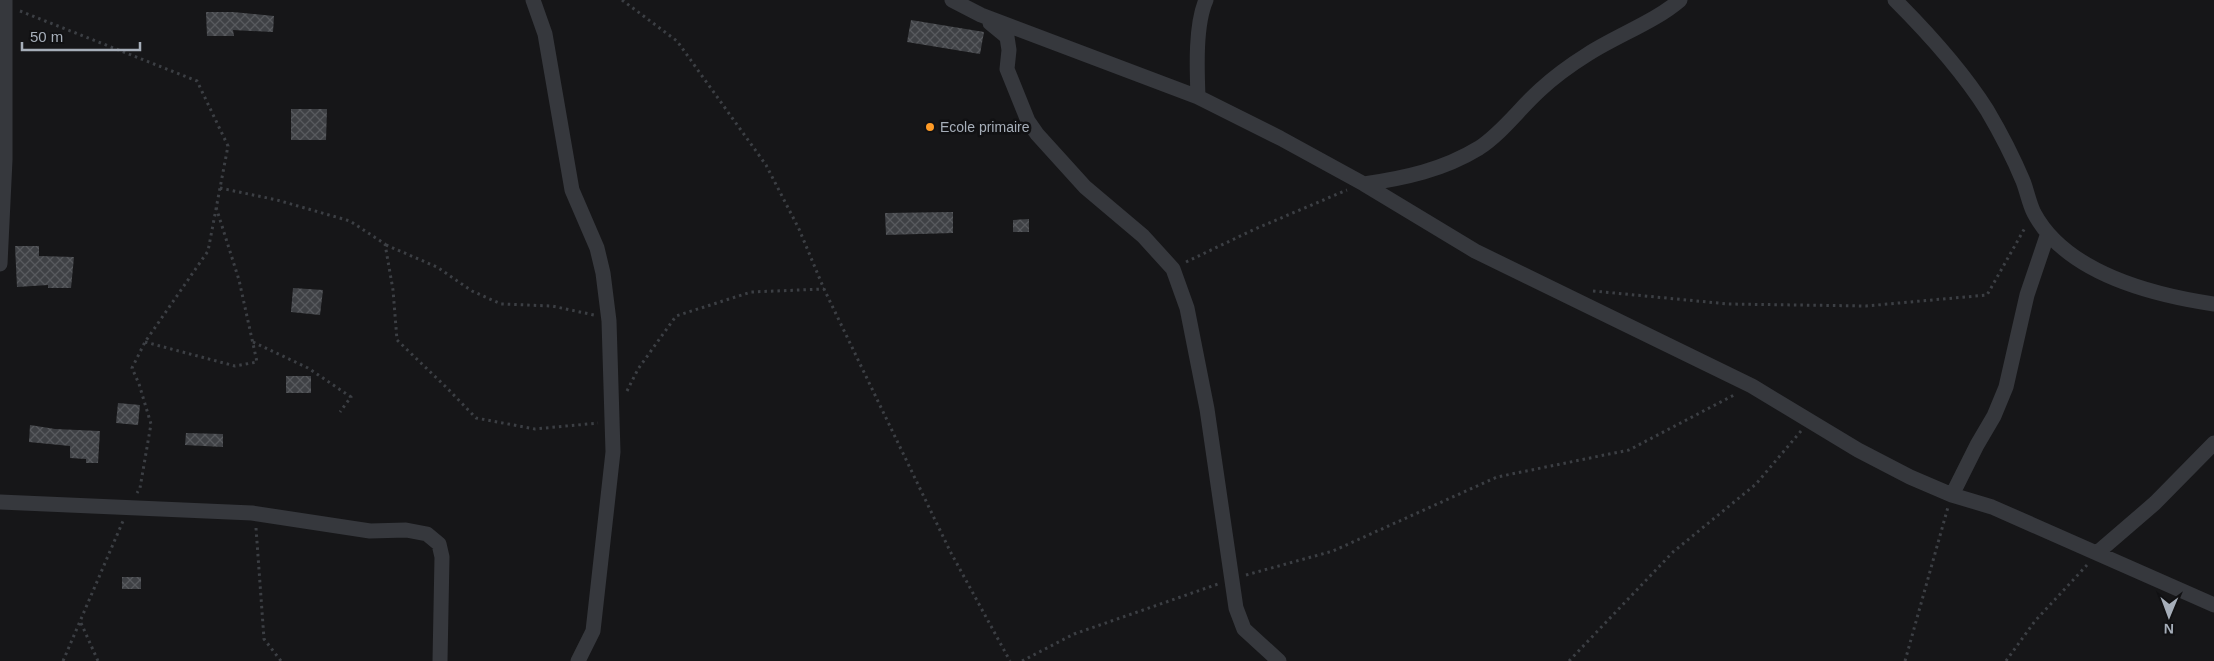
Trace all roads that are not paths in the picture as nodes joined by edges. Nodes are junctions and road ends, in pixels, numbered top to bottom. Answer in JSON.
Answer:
{"nodes":[{"id":1,"x":533,"y":0,"type":"edge"},
{"id":2,"x":952,"y":0,"type":"edge"},
{"id":3,"x":1206,"y":0,"type":"edge"},
{"id":4,"x":1680,"y":0,"type":"edge"},
{"id":5,"x":1895,"y":0,"type":"edge"},
{"id":6,"x":5,"y":3,"type":"edge"},
{"id":7,"x":981,"y":15,"type":"junction"},
{"id":8,"x":1198,"y":97,"type":"junction"},
{"id":9,"x":1364,"y":184,"type":"junction"},
{"id":10,"x":2048,"y":233,"type":"junction"},
{"id":11,"x":0,"y":264,"type":"edge"},
{"id":12,"x":2214,"y":304,"type":"edge"},
{"id":13,"x":2214,"y":443,"type":"edge"},
{"id":14,"x":1952,"y":495,"type":"junction"},
{"id":15,"x":0,"y":502,"type":"edge"},
{"id":16,"x":2097,"y":553,"type":"junction"},
{"id":17,"x":2214,"y":605,"type":"edge"},
{"id":18,"x":440,"y":661,"type":"edge"},
{"id":19,"x":578,"y":661,"type":"edge"},
{"id":20,"x":1279,"y":661,"type":"edge"}],
"edges":[{"from":1,"to":19,"type":"street"},
{"from":2,"to":7,"type":"street"},
{"from":3,"to":8,"type":"street"},
{"from":4,"to":9,"type":"street"},
{"from":5,"to":10,"type":"street"},
{"from":6,"to":11,"type":"street"},
{"from":7,"to":8,"type":"street"},
{"from":7,"to":20,"type":"street"},
{"from":8,"to":9,"type":"street"},
{"from":9,"to":14,"type":"street"},
{"from":10,"to":12,"type":"street"},
{"from":10,"to":14,"type":"street"},
{"from":13,"to":16,"type":"street"},
{"from":14,"to":16,"type":"street"},
{"from":15,"to":18,"type":"street"},
{"from":16,"to":17,"type":"street"}]}
